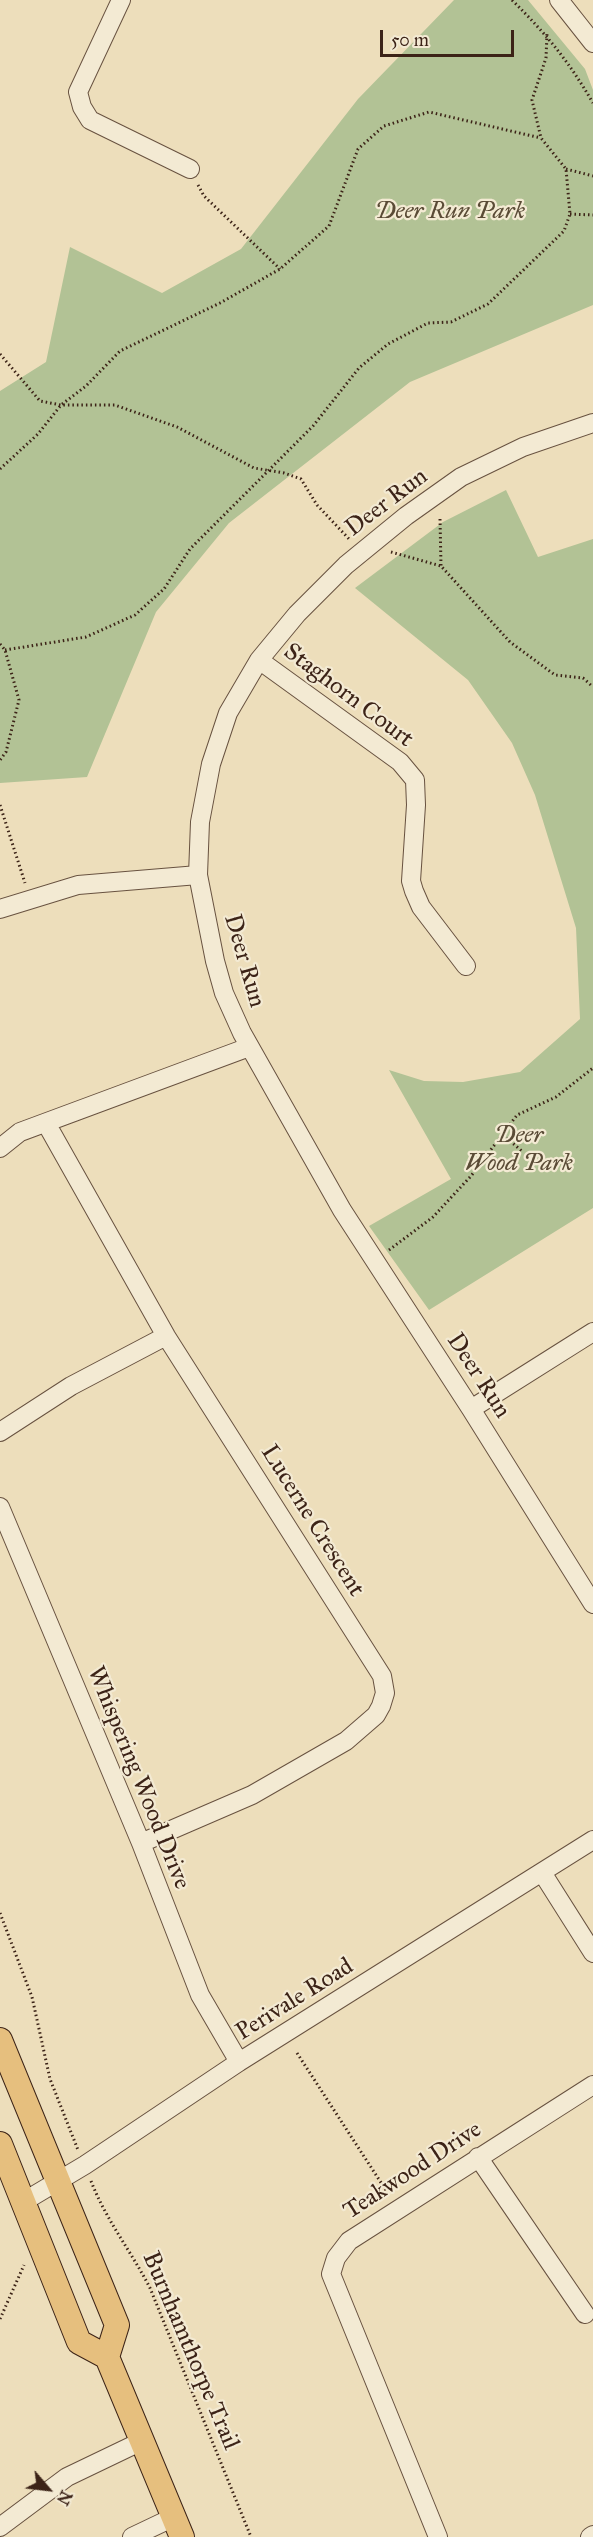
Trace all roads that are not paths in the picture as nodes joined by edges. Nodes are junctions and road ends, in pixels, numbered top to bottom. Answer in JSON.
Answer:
{"nodes":[{"id":1,"x":121,"y":0,"type":"edge"},
{"id":2,"x":559,"y":0,"type":"edge"},
{"id":3,"x":593,"y":43,"type":"edge"},
{"id":4,"x":190,"y":169,"type":"road end"},
{"id":5,"x":593,"y":423,"type":"edge"},
{"id":6,"x":260,"y":660,"type":"junction"},
{"id":7,"x":198,"y":875,"type":"junction"},
{"id":8,"x":0,"y":909,"type":"edge"},
{"id":9,"x":465,"y":966,"type":"dead end"},
{"id":10,"x":249,"y":1047,"type":"junction"},
{"id":11,"x":46,"y":1123,"type":"junction"},
{"id":12,"x":0,"y":1148,"type":"edge"},
{"id":13,"x":593,"y":1332,"type":"edge"},
{"id":14,"x":166,"y":1336,"type":"junction"},
{"id":15,"x":471,"y":1409,"type":"junction"},
{"id":16,"x":0,"y":1432,"type":"edge"},
{"id":17,"x":0,"y":1507,"type":"edge"},
{"id":18,"x":590,"y":1593,"type":"edge"},
{"id":19,"x":593,"y":1840,"type":"edge"},
{"id":20,"x":141,"y":1843,"type":"junction"},
{"id":21,"x":543,"y":1874,"type":"junction"},
{"id":22,"x":593,"y":1953,"type":"edge"},
{"id":23,"x":0,"y":2040,"type":"edge"},
{"id":24,"x":239,"y":2062,"type":"junction"},
{"id":25,"x":593,"y":2085,"type":"edge"},
{"id":26,"x":0,"y":2144,"type":"edge"},
{"id":27,"x":478,"y":2157,"type":"junction"},
{"id":28,"x":58,"y":2181,"type":"junction"},
{"id":29,"x":23,"y":2202,"type":"junction"},
{"id":30,"x":585,"y":2314,"type":"dead end"},
{"id":31,"x":107,"y":2357,"type":"junction"},
{"id":32,"x":142,"y":2441,"type":"junction"},
{"id":33,"x":0,"y":2527,"type":"edge"},
{"id":34,"x":178,"y":2527,"type":"edge"},
{"id":35,"x":132,"y":2537,"type":"edge"},
{"id":36,"x":438,"y":2537,"type":"edge"}],
"edges":[{"from":1,"to":4,"type":"street"},
{"from":2,"to":3,"type":"street"},
{"from":5,"to":6,"type":"street","name":"Deer Run"},
{"from":6,"to":7,"type":"street","name":"Deer Run"},
{"from":6,"to":9,"type":"street","name":"Staghorn Court"},
{"from":7,"to":8,"type":"street"},
{"from":7,"to":10,"type":"street","name":"Deer Run"},
{"from":10,"to":11,"type":"street"},
{"from":10,"to":15,"type":"street","name":"Deer Run"},
{"from":11,"to":12,"type":"street"},
{"from":11,"to":14,"type":"street","name":"Lucerne Crescent"},
{"from":13,"to":15,"type":"street"},
{"from":14,"to":16,"type":"street"},
{"from":14,"to":20,"type":"street","name":"Lucerne Crescent"},
{"from":15,"to":18,"type":"street","name":"Deer Run"},
{"from":17,"to":20,"type":"street","name":"Whispering Wood Drive"},
{"from":19,"to":21,"type":"street","name":"Perivale Road"},
{"from":20,"to":24,"type":"street","name":"Whispering Wood Drive"},
{"from":21,"to":22,"type":"street"},
{"from":21,"to":24,"type":"street","name":"Perivale Road"},
{"from":23,"to":28,"type":"main road"},
{"from":24,"to":28,"type":"street","name":"Perivale Road"},
{"from":25,"to":27,"type":"street","name":"Teakwood Drive"},
{"from":26,"to":29,"type":"main road"},
{"from":27,"to":30,"type":"street"},
{"from":27,"to":36,"type":"street","name":"Teakwood Drive"},
{"from":28,"to":29,"type":"street","name":"Perivale Road"},
{"from":28,"to":31,"type":"main road"},
{"from":29,"to":31,"type":"main road"},
{"from":31,"to":32,"type":"main road"},
{"from":32,"to":33,"type":"street"},
{"from":32,"to":34,"type":"main road"},
{"from":34,"to":35,"type":"street"}]}
